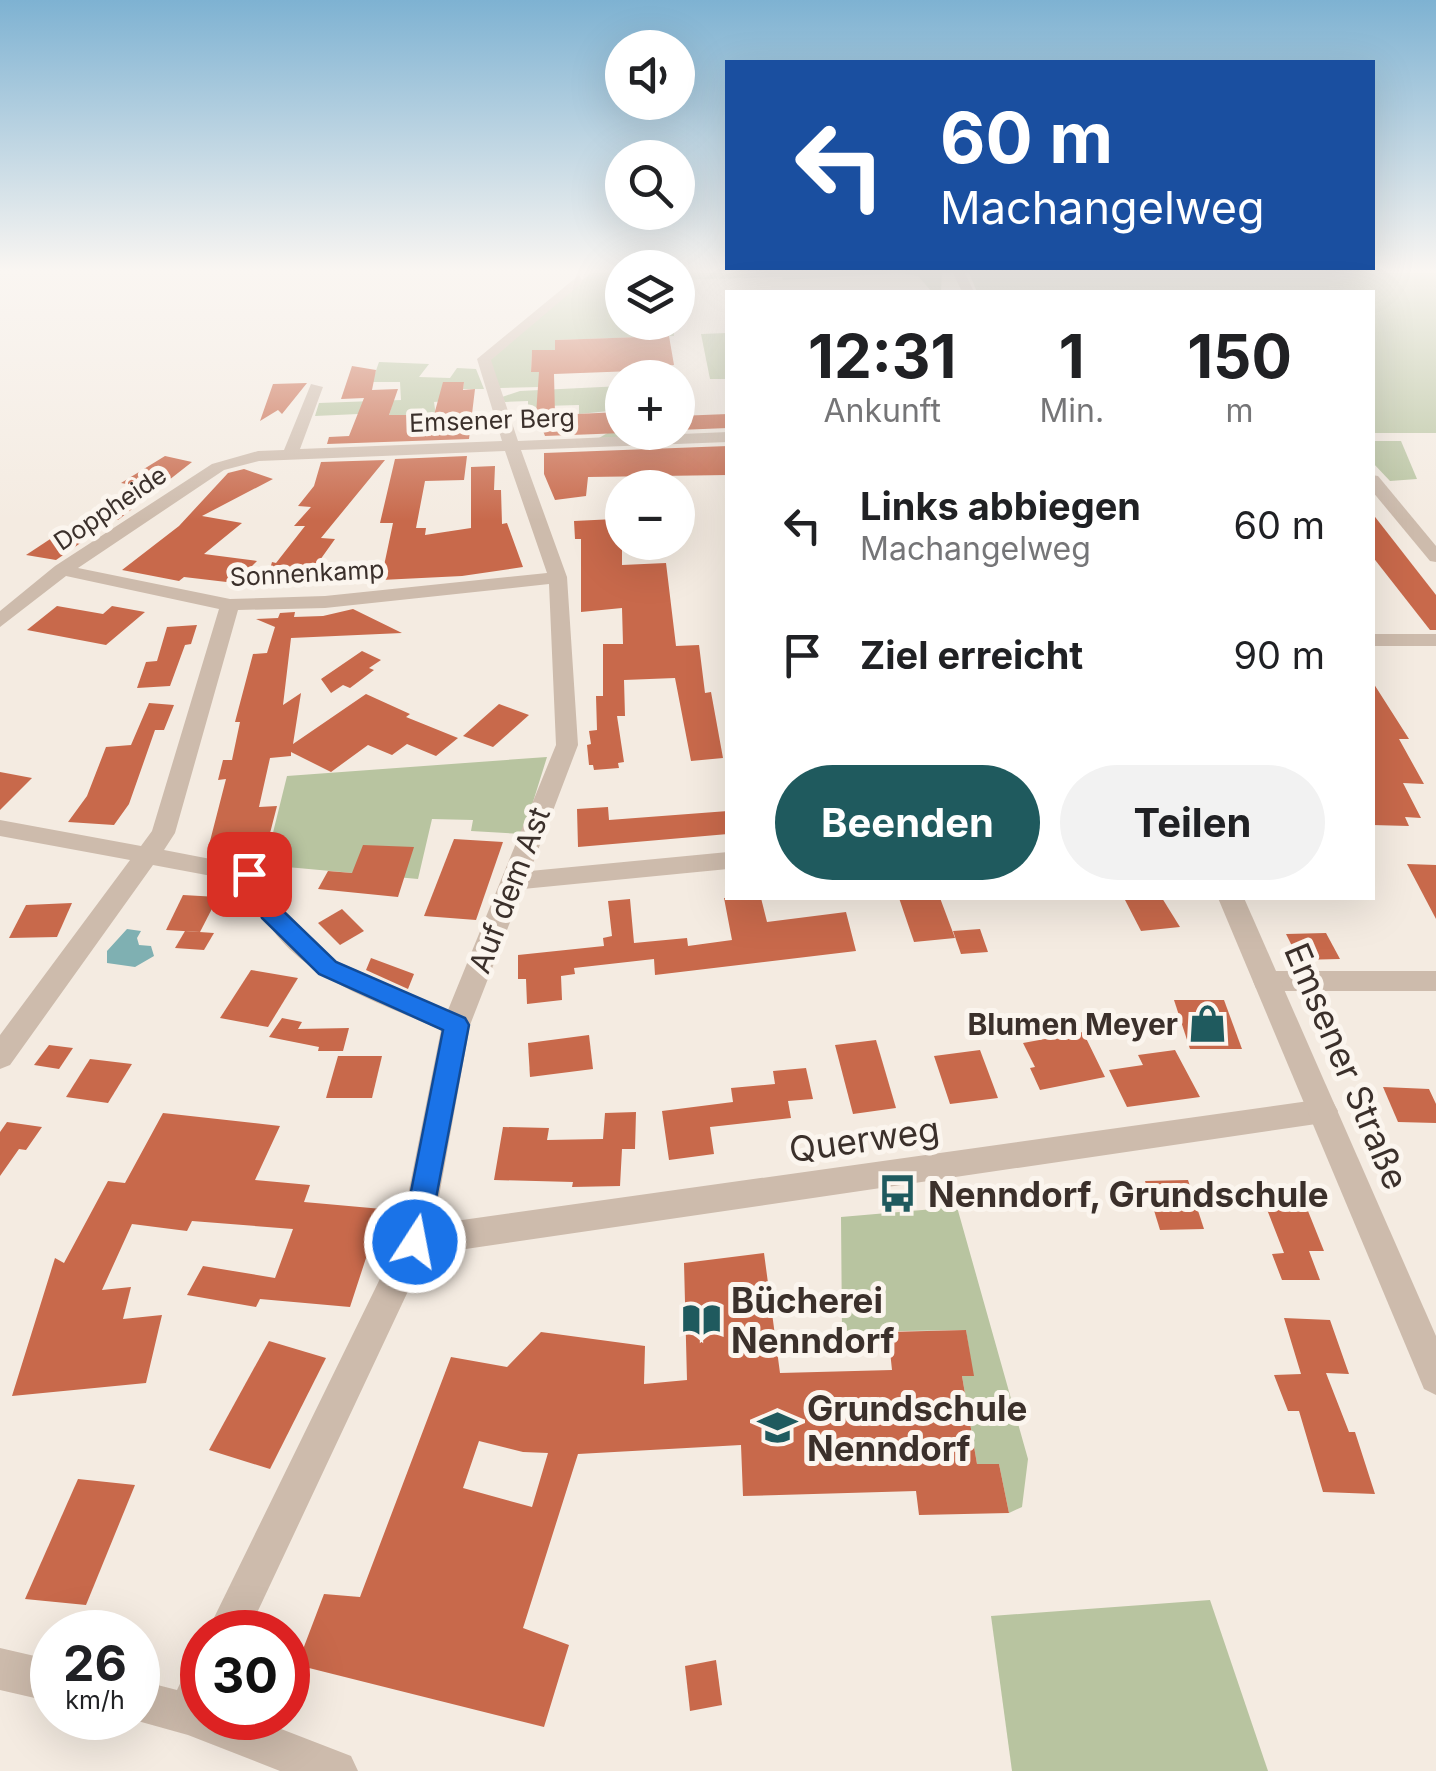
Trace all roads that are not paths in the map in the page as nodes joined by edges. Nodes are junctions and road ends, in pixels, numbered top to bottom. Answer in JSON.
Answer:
{"nodes":[{"id":1,"x":488,"y":356,"type":"edge"},
{"id":2,"x":316,"y":388,"type":"dead end"},
{"id":3,"x":725,"y":437,"type":"edge"},
{"id":4,"x":510,"y":444,"type":"junction"},
{"id":5,"x":290,"y":453,"type":"junction"},
{"id":6,"x":258,"y":456,"type":"joint"},
{"id":7,"x":1375,"y":484,"type":"edge"},
{"id":8,"x":1436,"y":556,"type":"edge"},
{"id":9,"x":62,"y":570,"type":"junction"},
{"id":10,"x":558,"y":578,"type":"junction"},
{"id":11,"x":230,"y":605,"type":"junction"},
{"id":12,"x":0,"y":621,"type":"edge"},
{"id":13,"x":1375,"y":640,"type":"edge"},
{"id":14,"x":1436,"y":640,"type":"edge"},
{"id":15,"x":0,"y":828,"type":"edge"},
{"id":16,"x":147,"y":853,"type":"junction"},
{"id":17,"x":725,"y":860,"type":"edge"},
{"id":18,"x":513,"y":881,"type":"junction"},
{"id":19,"x":1232,"y":900,"type":"edge"},
{"id":20,"x":1266,"y":980,"type":"junction"},
{"id":21,"x":1436,"y":981,"type":"edge"},
{"id":22,"x":456,"y":1025,"type":"junction"},
{"id":23,"x":0,"y":1056,"type":"edge"},
{"id":24,"x":1323,"y":1111,"type":"junction"},
{"id":25,"x":415,"y":1242,"type":"junction"},
{"id":26,"x":1436,"y":1377,"type":"edge"},
{"id":27,"x":238,"y":1610,"type":"edge"},
{"id":28,"x":0,"y":1670,"type":"edge"},
{"id":29,"x":30,"y":1676,"type":"edge"},
{"id":30,"x":275,"y":1740,"type":"edge"},
{"id":31,"x":336,"y":1771,"type":"edge"}],
"edges":[{"from":1,"to":4,"type":"street","name":"Auf dem Ast"},
{"from":2,"to":5,"type":"street"},
{"from":3,"to":4,"type":"street","name":"Emsener Berg"},
{"from":4,"to":5,"type":"street","name":"Emsener Berg"},
{"from":4,"to":10,"type":"street","name":"Auf dem Ast"},
{"from":5,"to":6,"type":"street","name":"Emsener Berg"},
{"from":6,"to":9,"type":"street","name":"Doppheide"},
{"from":7,"to":8,"type":"street"},
{"from":9,"to":11,"type":"street","name":"Sonnenkamp"},
{"from":9,"to":12,"type":"street","name":"Doppheide"},
{"from":10,"to":11,"type":"street","name":"Sonnenkamp"},
{"from":10,"to":18,"type":"street","name":"Auf dem Ast"},
{"from":11,"to":16,"type":"street"},
{"from":13,"to":14,"type":"street"},
{"from":15,"to":16,"type":"street"},
{"from":16,"to":22,"type":"street"},
{"from":16,"to":23,"type":"street"},
{"from":17,"to":18,"type":"street"},
{"from":18,"to":22,"type":"street","name":"Auf dem Ast"},
{"from":19,"to":20,"type":"street","name":"Emsener Straße"},
{"from":20,"to":21,"type":"street"},
{"from":20,"to":24,"type":"street","name":"Emsener Straße"},
{"from":22,"to":25,"type":"street","name":"Auf dem Ast"},
{"from":24,"to":25,"type":"street","name":"Querweg"},
{"from":24,"to":26,"type":"street","name":"Emsener Straße"},
{"from":25,"to":27,"type":"street","name":"Auf dem Ast"},
{"from":28,"to":29,"type":"street"},
{"from":30,"to":31,"type":"street"}]}
